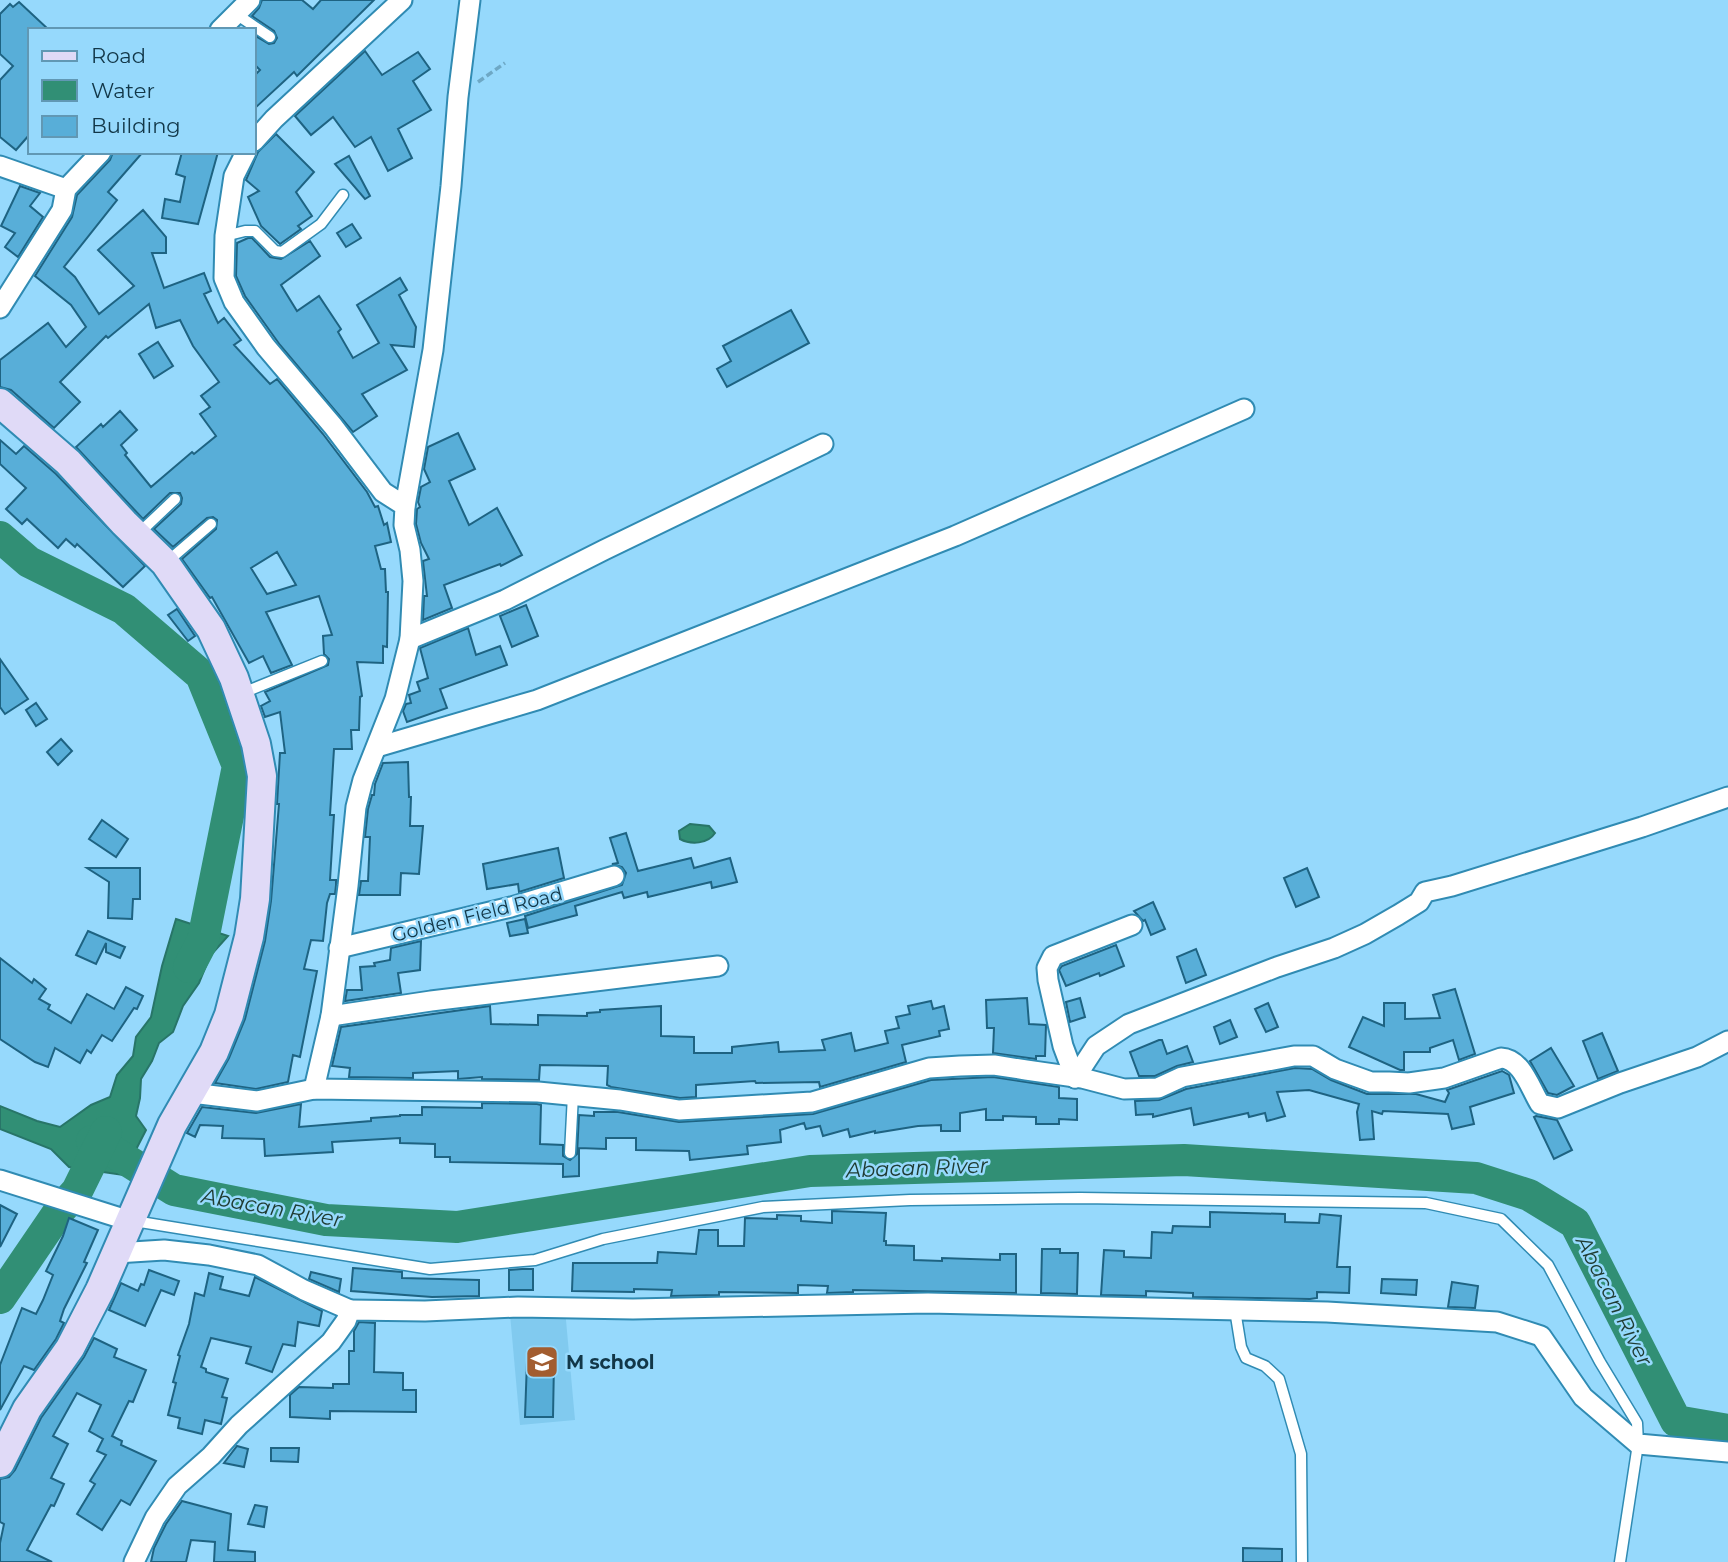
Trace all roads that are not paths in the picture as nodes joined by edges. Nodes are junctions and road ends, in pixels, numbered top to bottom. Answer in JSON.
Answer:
{"nodes":[{"id":1,"x":402,"y":0,"type":"edge"},
{"id":2,"x":470,"y":0,"type":"edge"},
{"id":3,"x":243,"y":7,"type":"edge"},
{"id":4,"x":222,"y":28,"type":"edge"},
{"id":5,"x":270,"y":37,"type":"dead end"},
{"id":6,"x":256,"y":139,"type":"edge"},
{"id":7,"x":99,"y":154,"type":"edge"},
{"id":8,"x":245,"y":154,"type":"edge"},
{"id":9,"x":0,"y":166,"type":"edge"},
{"id":10,"x":66,"y":189,"type":"junction"},
{"id":11,"x":343,"y":195,"type":"dead end"},
{"id":12,"x":225,"y":236,"type":"junction"},
{"id":13,"x":0,"y":308,"type":"edge"},
{"id":14,"x":0,"y":403,"type":"edge"},
{"id":15,"x":1244,"y":409,"type":"dead end"},
{"id":16,"x":823,"y":444,"type":"dead end"},
{"id":17,"x":175,"y":499,"type":"dead end"},
{"id":18,"x":405,"y":506,"type":"junction"},
{"id":19,"x":211,"y":524,"type":"dead end"},
{"id":20,"x":137,"y":535,"type":"junction"},
{"id":21,"x":165,"y":564,"type":"junction"},
{"id":22,"x":410,"y":639,"type":"junction"},
{"id":23,"x":322,"y":661,"type":"dead end"},
{"id":24,"x":240,"y":695,"type":"junction"},
{"id":25,"x":377,"y":747,"type":"junction"},
{"id":26,"x":1728,"y":797,"type":"edge"},
{"id":27,"x":614,"y":876,"type":"dead end"},
{"id":28,"x":1132,"y":925,"type":"dead end"},
{"id":29,"x":339,"y":948,"type":"junction"},
{"id":30,"x":718,"y":966,"type":"dead end"},
{"id":31,"x":331,"y":1016,"type":"junction"},
{"id":32,"x":1728,"y":1041,"type":"edge"},
{"id":33,"x":1075,"y":1078,"type":"junction"},
{"id":34,"x":314,"y":1090,"type":"junction"},
{"id":35,"x":192,"y":1093,"type":"junction"},
{"id":36,"x":573,"y":1095,"type":"junction"},
{"id":37,"x":570,"y":1153,"type":"dead end"},
{"id":38,"x":0,"y":1180,"type":"edge"},
{"id":39,"x":132,"y":1216,"type":"junction"},
{"id":40,"x":116,"y":1253,"type":"junction"},
{"id":41,"x":350,"y":1310,"type":"junction"},
{"id":42,"x":1235,"y":1310,"type":"junction"},
{"id":43,"x":1638,"y":1444,"type":"junction"},
{"id":44,"x":1728,"y":1452,"type":"edge"},
{"id":45,"x":0,"y":1463,"type":"edge"},
{"id":46,"x":134,"y":1562,"type":"edge"},
{"id":47,"x":1302,"y":1562,"type":"edge"},
{"id":48,"x":1620,"y":1562,"type":"edge"}],
"edges":[{"from":1,"to":6,"type":"street"},
{"from":2,"to":18,"type":"street"},
{"from":3,"to":4,"type":"street"},
{"from":3,"to":5,"type":"lane"},
{"from":7,"to":10,"type":"street"},
{"from":8,"to":12,"type":"street"},
{"from":9,"to":10,"type":"street"},
{"from":10,"to":13,"type":"street"},
{"from":11,"to":12,"type":"lane"},
{"from":12,"to":18,"type":"street"},
{"from":14,"to":20,"type":"street"},
{"from":15,"to":25,"type":"street"},
{"from":16,"to":22,"type":"street"},
{"from":17,"to":20,"type":"lane"},
{"from":18,"to":22,"type":"street"},
{"from":19,"to":21,"type":"lane"},
{"from":20,"to":21,"type":"street"},
{"from":21,"to":24,"type":"street"},
{"from":22,"to":25,"type":"street"},
{"from":23,"to":24,"type":"lane"},
{"from":24,"to":35,"type":"street"},
{"from":25,"to":29,"type":"street"},
{"from":26,"to":33,"type":"street"},
{"from":27,"to":29,"type":"street","name":"Golden Field Road"},
{"from":28,"to":33,"type":"street"},
{"from":29,"to":31,"type":"street"},
{"from":30,"to":31,"type":"street"},
{"from":31,"to":34,"type":"street"},
{"from":32,"to":33,"type":"street"},
{"from":33,"to":36,"type":"street"},
{"from":34,"to":35,"type":"street"},
{"from":34,"to":36,"type":"street"},
{"from":35,"to":39,"type":"street"},
{"from":36,"to":37,"type":"lane"},
{"from":38,"to":39,"type":"street"},
{"from":39,"to":40,"type":"street"},
{"from":39,"to":43,"type":"lane"},
{"from":40,"to":41,"type":"street"},
{"from":40,"to":45,"type":"street"},
{"from":41,"to":42,"type":"street"},
{"from":41,"to":46,"type":"street"},
{"from":42,"to":43,"type":"street"},
{"from":42,"to":47,"type":"lane"},
{"from":43,"to":44,"type":"street"},
{"from":43,"to":48,"type":"lane"}]}
